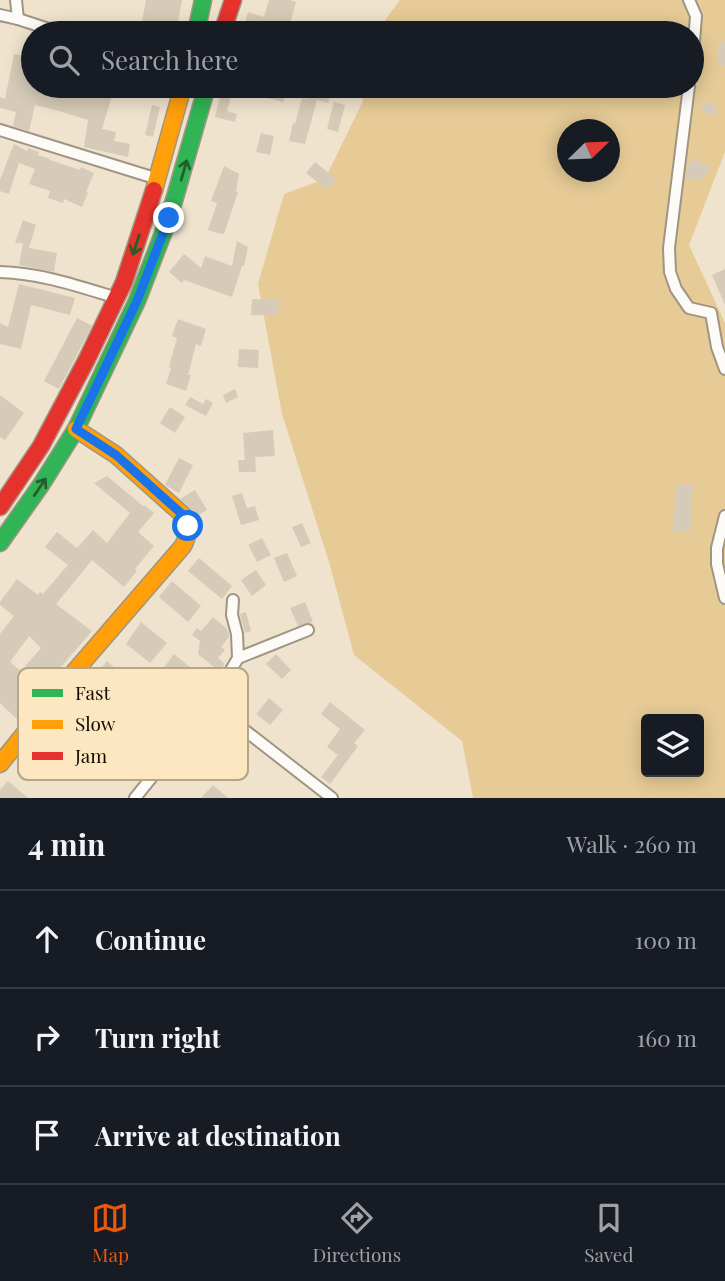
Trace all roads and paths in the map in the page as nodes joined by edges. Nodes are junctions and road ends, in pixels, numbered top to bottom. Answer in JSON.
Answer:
{"nodes":[{"id":1,"x":16,"y":0,"type":"edge"},
{"id":2,"x":202,"y":0,"type":"edge"},
{"id":3,"x":233,"y":0,"type":"edge"},
{"id":4,"x":689,"y":0,"type":"edge"},
{"id":5,"x":0,"y":15,"type":"edge"},
{"id":6,"x":18,"y":19,"type":"junction"},
{"id":7,"x":24,"y":21,"type":"edge"},
{"id":8,"x":198,"y":21,"type":"edge"},
{"id":9,"x":226,"y":21,"type":"edge"},
{"id":10,"x":696,"y":21,"type":"edge"},
{"id":11,"x":180,"y":98,"type":"edge"},
{"id":12,"x":204,"y":98,"type":"edge"},
{"id":13,"x":688,"y":98,"type":"edge"},
{"id":14,"x":0,"y":130,"type":"edge"},
{"id":15,"x":158,"y":179,"type":"junction"},
{"id":16,"x":0,"y":272,"type":"edge"},
{"id":17,"x":117,"y":298,"type":"junction"},
{"id":18,"x":725,"y":369,"type":"edge"},
{"id":19,"x":76,"y":429,"type":"junction"},
{"id":20,"x":0,"y":507,"type":"edge"},
{"id":21,"x":725,"y":516,"type":"edge"},
{"id":22,"x":0,"y":543,"type":"edge"},
{"id":23,"x":725,"y":598,"type":"edge"},
{"id":24,"x":233,"y":600,"type":"dead end"},
{"id":25,"x":308,"y":630,"type":"dead end"},
{"id":26,"x":238,"y":658,"type":"junction"},
{"id":27,"x":78,"y":668,"type":"edge"},
{"id":28,"x":232,"y":668,"type":"edge"},
{"id":29,"x":248,"y":733,"type":"edge"},
{"id":30,"x":18,"y":742,"type":"edge"},
{"id":31,"x":0,"y":764,"type":"edge"},
{"id":32,"x":150,"y":780,"type":"edge"},
{"id":33,"x":135,"y":798,"type":"edge"},
{"id":34,"x":332,"y":798,"type":"edge"}],
"edges":[{"from":1,"to":6,"type":"street"},
{"from":2,"to":8,"type":"street"},
{"from":3,"to":9,"type":"street"},
{"from":4,"to":10,"type":"street"},
{"from":5,"to":6,"type":"street"},
{"from":6,"to":7,"type":"street"},
{"from":11,"to":15,"type":"street"},
{"from":19,"to":12,"type":"street","one_way":true},
{"from":13,"to":18,"type":"street"},
{"from":14,"to":15,"type":"street"},
{"from":15,"to":17,"type":"street","one_way":true},
{"from":16,"to":17,"type":"street"},
{"from":17,"to":20,"type":"street"},
{"from":22,"to":19,"type":"street","one_way":true},
{"from":19,"to":27,"type":"street"},
{"from":21,"to":23,"type":"street"},
{"from":24,"to":26,"type":"street"},
{"from":25,"to":26,"type":"street"},
{"from":26,"to":28,"type":"street"},
{"from":29,"to":34,"type":"street"},
{"from":30,"to":31,"type":"street"},
{"from":32,"to":33,"type":"street"}]}
